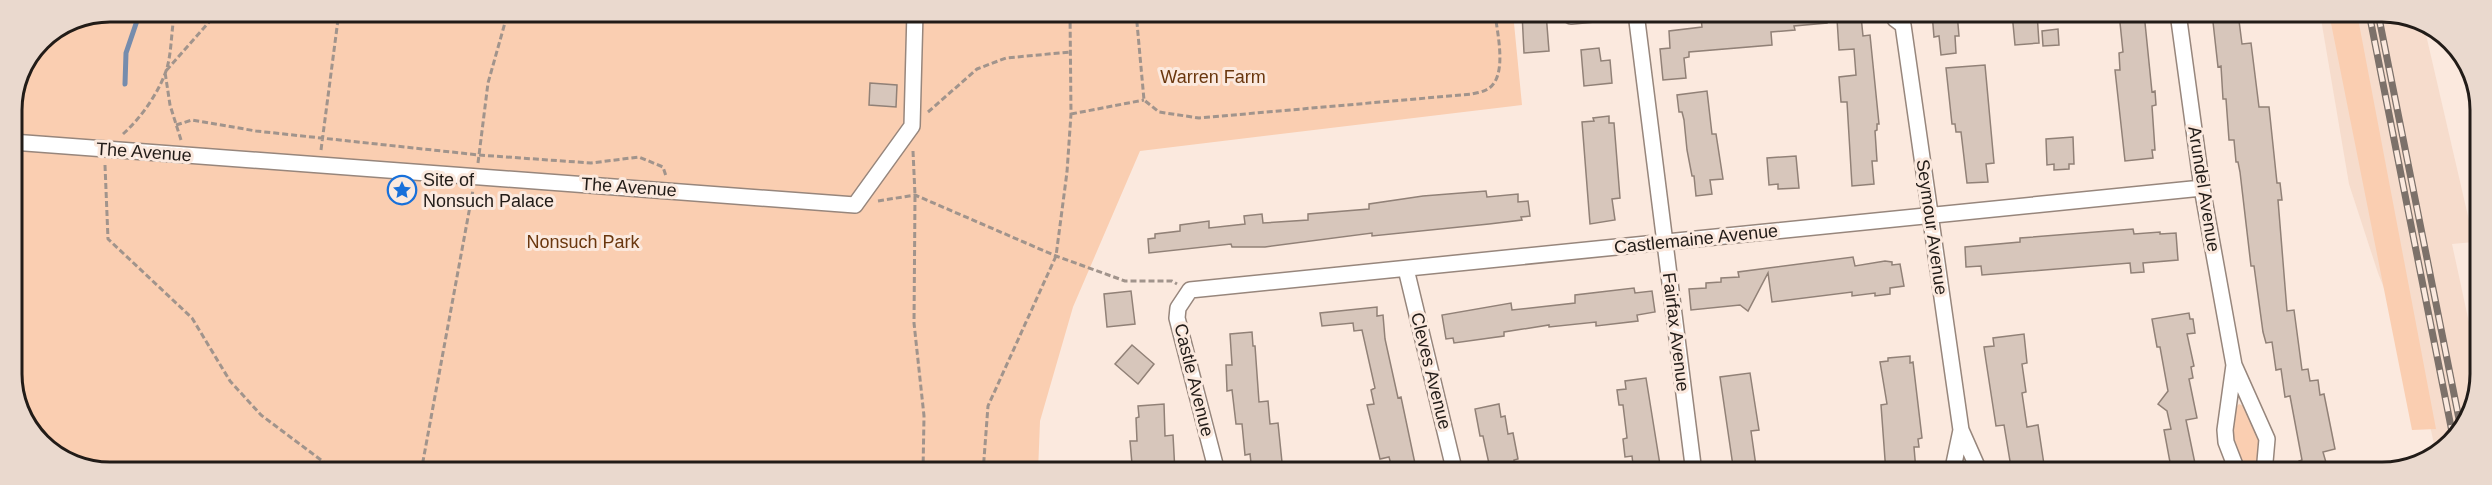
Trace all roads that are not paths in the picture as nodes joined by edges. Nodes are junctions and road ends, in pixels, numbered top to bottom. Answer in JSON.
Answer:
{"nodes":[{"id":1,"x":915,"y":22,"type":"edge"},
{"id":2,"x":1637,"y":22,"type":"edge"},
{"id":3,"x":1907,"y":22,"type":"edge"},
{"id":4,"x":2179,"y":22,"type":"edge"},
{"id":5,"x":22,"y":142,"type":"edge"},
{"id":6,"x":2202,"y":188,"type":"junction"},
{"id":7,"x":1930,"y":214,"type":"junction"},
{"id":8,"x":1664,"y":243,"type":"junction"},
{"id":9,"x":1406,"y":269,"type":"junction"},
{"id":10,"x":1190,"y":290,"type":"joint"},
{"id":11,"x":2234,"y":365,"type":"junction"},
{"id":12,"x":1961,"y":430,"type":"junction"},
{"id":13,"x":1214,"y":462,"type":"edge"},
{"id":14,"x":1453,"y":462,"type":"edge"},
{"id":15,"x":1693,"y":462,"type":"edge"},
{"id":16,"x":1954,"y":462,"type":"edge"},
{"id":17,"x":1975,"y":462,"type":"edge"},
{"id":18,"x":2233,"y":462,"type":"edge"},
{"id":19,"x":2265,"y":462,"type":"edge"}],
"edges":[{"from":1,"to":5,"type":"street","name":"The Avenue"},
{"from":2,"to":8,"type":"street","name":"Fairfax Avenue"},
{"from":3,"to":7,"type":"street","name":"Seymour Avenue"},
{"from":4,"to":6,"type":"street","name":"Arundel Avenue"},
{"from":6,"to":7,"type":"street","name":"Castlemaine Avenue"},
{"from":6,"to":11,"type":"street","name":"Arundel Avenue"},
{"from":7,"to":8,"type":"street","name":"Castlemaine Avenue"},
{"from":7,"to":12,"type":"street","name":"Seymour Avenue"},
{"from":8,"to":9,"type":"street","name":"Castlemaine Avenue"},
{"from":8,"to":15,"type":"street","name":"Fairfax Avenue"},
{"from":9,"to":10,"type":"street","name":"Castlemaine Avenue"},
{"from":9,"to":14,"type":"street","name":"Cleves Avenue"},
{"from":10,"to":13,"type":"street","name":"Castle Avenue"},
{"from":11,"to":18,"type":"street","name":"Arundel Avenue"},
{"from":11,"to":19,"type":"street","name":"Arundel Avenue"},
{"from":12,"to":16,"type":"street","name":"Seymour Avenue"},
{"from":12,"to":17,"type":"street","name":"Seymour Avenue"}]}
